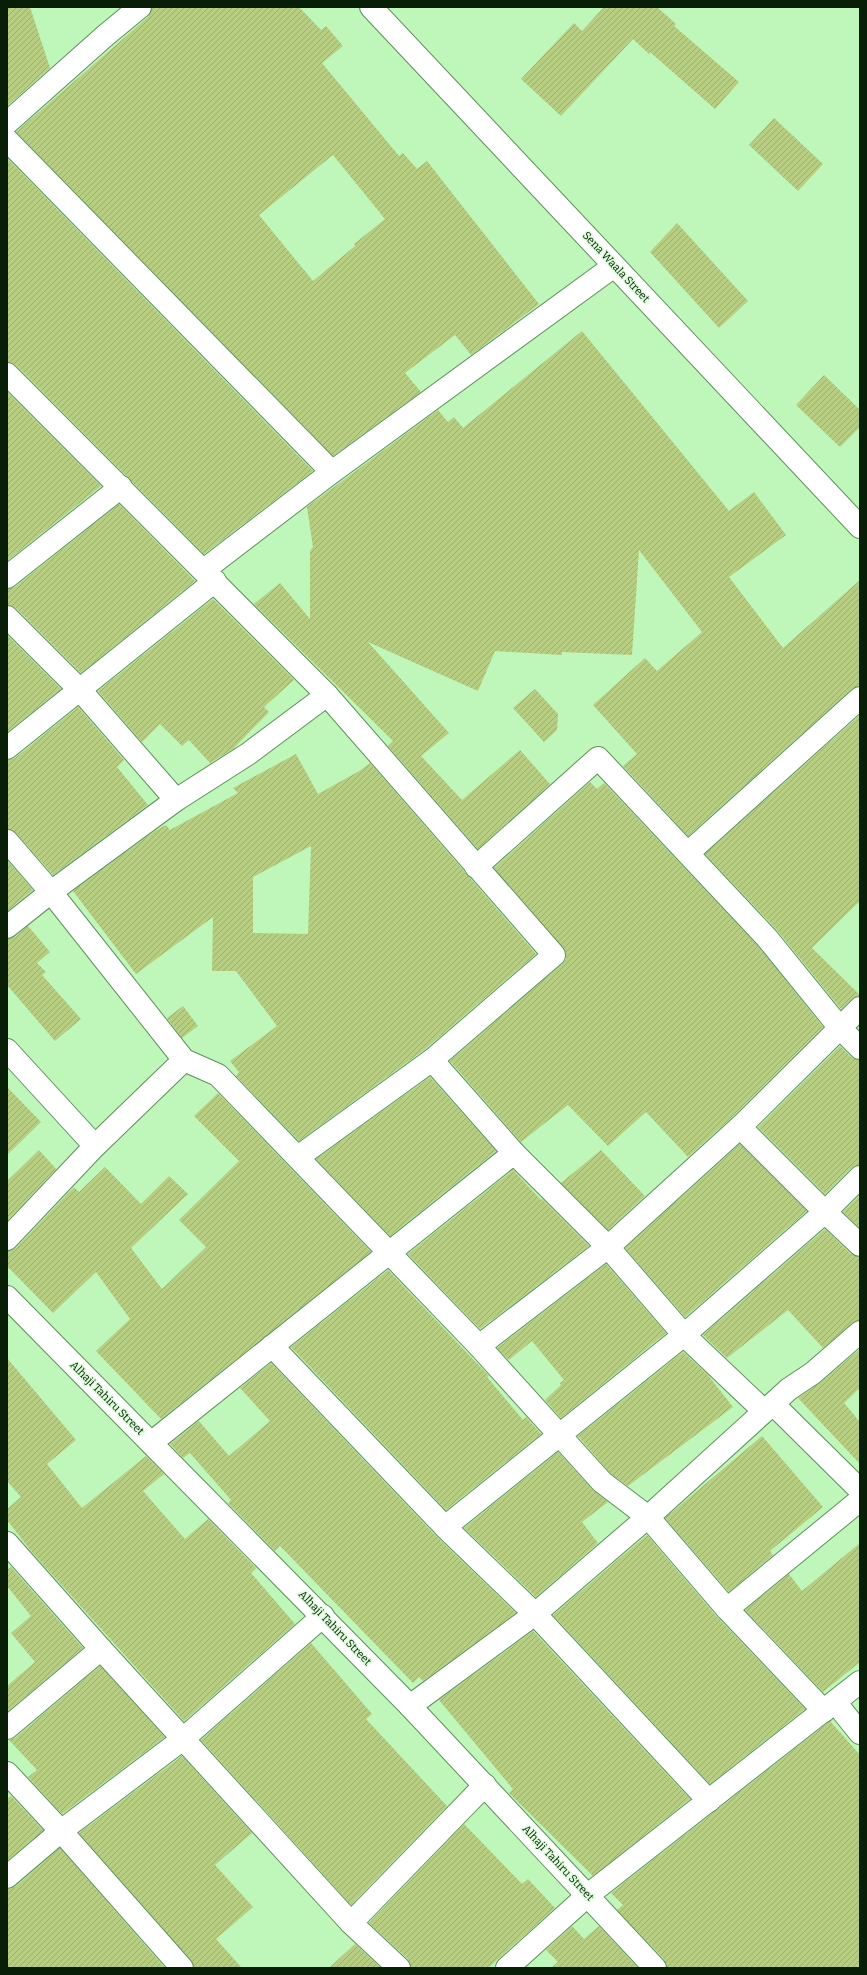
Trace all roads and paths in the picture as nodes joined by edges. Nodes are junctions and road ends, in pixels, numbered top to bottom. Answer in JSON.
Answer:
{"nodes":[{"id":1,"x":140,"y":7,"type":"edge"},
{"id":2,"x":371,"y":7,"type":"edge"},
{"id":3,"x":7,"y":123,"type":"edge"},
{"id":4,"x":7,"y":140,"type":"edge"},
{"id":5,"x":614,"y":266,"type":"junction"},
{"id":6,"x":7,"y":374,"type":"edge"},
{"id":7,"x":332,"y":472,"type":"junction"},
{"id":8,"x":121,"y":487,"type":"junction"},
{"id":9,"x":860,"y":527,"type":"edge"},
{"id":10,"x":210,"y":576,"type":"junction"},
{"id":11,"x":7,"y":577,"type":"edge"},
{"id":12,"x":7,"y":617,"type":"edge"},
{"id":13,"x":80,"y":691,"type":"junction"},
{"id":14,"x":327,"y":695,"type":"junction"},
{"id":15,"x":860,"y":698,"type":"edge"},
{"id":16,"x":7,"y":748,"type":"edge"},
{"id":17,"x":176,"y":800,"type":"junction"},
{"id":18,"x":7,"y":841,"type":"edge"},
{"id":19,"x":688,"y":853,"type":"junction"},
{"id":20,"x":476,"y":867,"type":"junction"},
{"id":21,"x":50,"y":892,"type":"junction"},
{"id":22,"x":7,"y":927,"type":"edge"},
{"id":23,"x":860,"y":1008,"type":"edge"},
{"id":24,"x":840,"y":1028,"type":"junction"},
{"id":25,"x":860,"y":1048,"type":"edge"},
{"id":26,"x":7,"y":1050,"type":"edge"},
{"id":27,"x":184,"y":1060,"type":"junction"},
{"id":28,"x":432,"y":1060,"type":"junction"},
{"id":29,"x":740,"y":1127,"type":"junction"},
{"id":30,"x":95,"y":1146,"type":"junction"},
{"id":31,"x":514,"y":1153,"type":"junction"},
{"id":32,"x":298,"y":1157,"type":"junction"},
{"id":33,"x":860,"y":1177,"type":"edge"},
{"id":34,"x":825,"y":1212,"type":"junction"},
{"id":35,"x":7,"y":1239,"type":"edge"},
{"id":36,"x":860,"y":1245,"type":"edge"},
{"id":37,"x":608,"y":1247,"type":"junction"},
{"id":38,"x":388,"y":1253,"type":"junction"},
{"id":39,"x":7,"y":1297,"type":"edge"},
{"id":40,"x":860,"y":1332,"type":"edge"},
{"id":41,"x":684,"y":1335,"type":"junction"},
{"id":42,"x":272,"y":1346,"type":"junction"},
{"id":43,"x":479,"y":1346,"type":"junction"},
{"id":44,"x":769,"y":1408,"type":"junction"},
{"id":45,"x":559,"y":1434,"type":"junction"},
{"id":46,"x":151,"y":1443,"type":"junction"},
{"id":47,"x":860,"y":1490,"type":"edge"},
{"id":48,"x":860,"y":1500,"type":"edge"},
{"id":49,"x":648,"y":1517,"type":"junction"},
{"id":50,"x":445,"y":1527,"type":"junction"},
{"id":51,"x":7,"y":1543,"type":"edge"},
{"id":52,"x":727,"y":1609,"type":"junction"},
{"id":53,"x":535,"y":1614,"type":"junction"},
{"id":54,"x":323,"y":1616,"type":"junction"},
{"id":55,"x":101,"y":1649,"type":"junction"},
{"id":56,"x":860,"y":1682,"type":"edge"},
{"id":57,"x":410,"y":1706,"type":"junction"},
{"id":58,"x":830,"y":1706,"type":"junction"},
{"id":59,"x":7,"y":1728,"type":"edge"},
{"id":60,"x":860,"y":1733,"type":"edge"},
{"id":61,"x":183,"y":1739,"type":"junction"},
{"id":62,"x":7,"y":1773,"type":"edge"},
{"id":63,"x":485,"y":1785,"type":"junction"},
{"id":64,"x":709,"y":1801,"type":"junction"},
{"id":65,"x":61,"y":1831,"type":"junction"},
{"id":66,"x":7,"y":1877,"type":"edge"},
{"id":67,"x":588,"y":1895,"type":"junction"},
{"id":68,"x":351,"y":1924,"type":"junction"},
{"id":69,"x":182,"y":1968,"type":"edge"},
{"id":70,"x":399,"y":1968,"type":"edge"},
{"id":71,"x":508,"y":1968,"type":"edge"},
{"id":72,"x":655,"y":1968,"type":"edge"}],
"edges":[{"from":1,"to":3,"type":"street"},
{"from":2,"to":5,"type":"street","name":"Sena Waala Street"},
{"from":4,"to":7,"type":"street"},
{"from":5,"to":7,"type":"street"},
{"from":5,"to":9,"type":"street","name":"Sena Waala Street"},
{"from":6,"to":8,"type":"street"},
{"from":7,"to":10,"type":"street"},
{"from":8,"to":10,"type":"street"},
{"from":8,"to":11,"type":"street"},
{"from":10,"to":13,"type":"street"},
{"from":10,"to":14,"type":"street"},
{"from":12,"to":13,"type":"street"},
{"from":13,"to":16,"type":"street"},
{"from":13,"to":17,"type":"street"},
{"from":14,"to":17,"type":"street"},
{"from":14,"to":20,"type":"street"},
{"from":15,"to":19,"type":"street"},
{"from":17,"to":21,"type":"street"},
{"from":18,"to":21,"type":"street"},
{"from":19,"to":20,"type":"street"},
{"from":19,"to":24,"type":"street"},
{"from":20,"to":28,"type":"street"},
{"from":21,"to":22,"type":"street"},
{"from":21,"to":27,"type":"street"},
{"from":23,"to":24,"type":"street"},
{"from":24,"to":25,"type":"street"},
{"from":24,"to":29,"type":"street"},
{"from":26,"to":30,"type":"street"},
{"from":27,"to":30,"type":"street"},
{"from":27,"to":32,"type":"street"},
{"from":28,"to":31,"type":"street"},
{"from":28,"to":32,"type":"street"},
{"from":29,"to":34,"type":"street"},
{"from":29,"to":37,"type":"street"},
{"from":30,"to":35,"type":"street"},
{"from":31,"to":37,"type":"street"},
{"from":31,"to":38,"type":"street"},
{"from":32,"to":38,"type":"street"},
{"from":33,"to":34,"type":"street"},
{"from":34,"to":36,"type":"street"},
{"from":34,"to":41,"type":"street"},
{"from":37,"to":41,"type":"street"},
{"from":37,"to":43,"type":"street"},
{"from":38,"to":42,"type":"street"},
{"from":38,"to":43,"type":"street"},
{"from":39,"to":46,"type":"street","name":"Alhaji Tahiru Street"},
{"from":40,"to":44,"type":"street"},
{"from":41,"to":44,"type":"street"},
{"from":41,"to":45,"type":"street"},
{"from":42,"to":46,"type":"street"},
{"from":42,"to":50,"type":"street"},
{"from":43,"to":45,"type":"street"},
{"from":44,"to":47,"type":"street"},
{"from":44,"to":49,"type":"street"},
{"from":45,"to":49,"type":"street"},
{"from":45,"to":50,"type":"street"},
{"from":46,"to":54,"type":"street","name":"Alhaji Tahiru Street"},
{"from":48,"to":52,"type":"street"},
{"from":49,"to":52,"type":"street"},
{"from":49,"to":53,"type":"street"},
{"from":50,"to":53,"type":"street"},
{"from":51,"to":55,"type":"street"},
{"from":52,"to":58,"type":"street"},
{"from":53,"to":57,"type":"street"},
{"from":53,"to":64,"type":"street"},
{"from":54,"to":57,"type":"street","name":"Alhaji Tahiru Street"},
{"from":54,"to":61,"type":"street"},
{"from":55,"to":59,"type":"street"},
{"from":55,"to":61,"type":"street"},
{"from":56,"to":58,"type":"street"},
{"from":57,"to":63,"type":"street","name":"Alhaji Tahiru Street"},
{"from":58,"to":60,"type":"street"},
{"from":58,"to":64,"type":"street"},
{"from":61,"to":65,"type":"street"},
{"from":61,"to":68,"type":"street"},
{"from":62,"to":65,"type":"street"},
{"from":63,"to":67,"type":"street","name":"Alhaji Tahiru Street"},
{"from":63,"to":68,"type":"street"},
{"from":64,"to":67,"type":"street"},
{"from":65,"to":66,"type":"street"},
{"from":65,"to":69,"type":"street"},
{"from":67,"to":71,"type":"street"},
{"from":67,"to":72,"type":"street","name":"Alhaji Tahiru Street"},
{"from":68,"to":70,"type":"street"}]}
